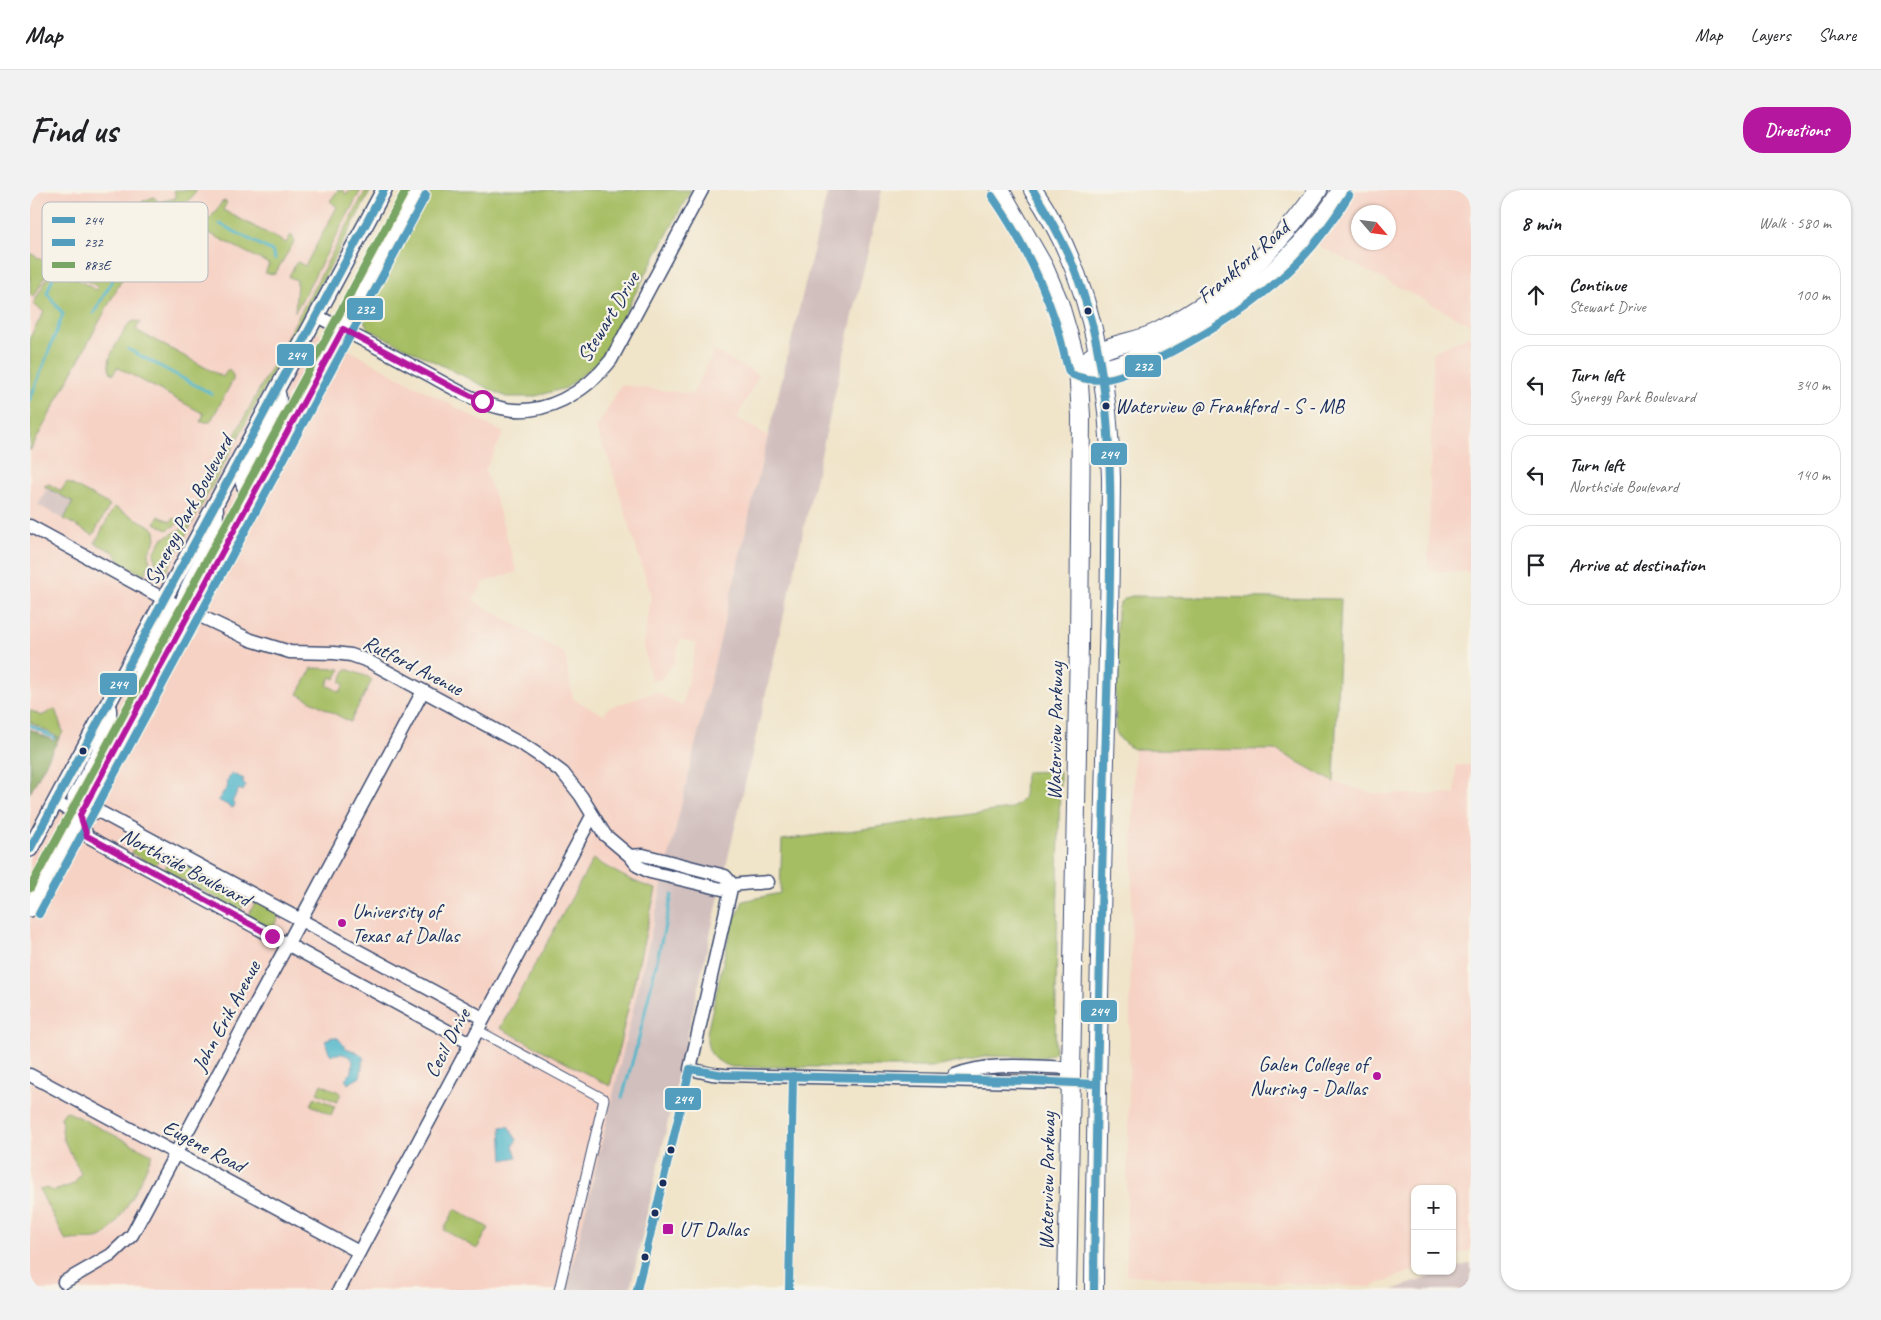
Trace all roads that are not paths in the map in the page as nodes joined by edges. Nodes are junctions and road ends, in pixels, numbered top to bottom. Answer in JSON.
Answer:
{"nodes":[{"id":1,"x":384,"y":190,"type":"edge"},
{"id":2,"x":417,"y":190,"type":"edge"},
{"id":3,"x":702,"y":190,"type":"edge"},
{"id":4,"x":1033,"y":190,"type":"edge"},
{"id":5,"x":1318,"y":190,"type":"edge"},
{"id":6,"x":1342,"y":190,"type":"edge"},
{"id":7,"x":1004,"y":192,"type":"edge"},
{"id":8,"x":317,"y":316,"type":"junction"},
{"id":9,"x":343,"y":329,"type":"junction"},
{"id":10,"x":1098,"y":351,"type":"junction"},
{"id":11,"x":1078,"y":367,"type":"junction"},
{"id":12,"x":1101,"y":370,"type":"junction"},
{"id":13,"x":277,"y":389,"type":"junction"},
{"id":14,"x":254,"y":493,"type":"junction"},
{"id":15,"x":215,"y":504,"type":"junction"},
{"id":16,"x":30,"y":526,"type":"edge"},
{"id":17,"x":164,"y":599,"type":"junction"},
{"id":18,"x":190,"y":612,"type":"junction"},
{"id":19,"x":423,"y":690,"type":"junction"},
{"id":20,"x":141,"y":703,"type":"junction"},
{"id":21,"x":108,"y":705,"type":"junction"},
{"id":22,"x":1077,"y":761,"type":"junction"},
{"id":23,"x":1105,"y":762,"type":"junction"},
{"id":24,"x":56,"y":803,"type":"junction"},
{"id":25,"x":80,"y":815,"type":"junction"},
{"id":26,"x":592,"y":816,"type":"junction"},
{"id":27,"x":30,"y":849,"type":"edge"},
{"id":28,"x":768,"y":882,"type":"dead end"},
{"id":29,"x":732,"y":884,"type":"junction"},
{"id":30,"x":30,"y":909,"type":"edge"},
{"id":31,"x":300,"y":921,"type":"junction"},
{"id":32,"x":287,"y":944,"type":"junction"},
{"id":33,"x":483,"y":1018,"type":"junction"},
{"id":34,"x":477,"y":1030,"type":"junction"},
{"id":35,"x":470,"y":1043,"type":"junction"},
{"id":36,"x":1072,"y":1075,"type":"junction"},
{"id":37,"x":30,"y":1076,"type":"edge"},
{"id":38,"x":1097,"y":1076,"type":"junction"},
{"id":39,"x":175,"y":1153,"type":"junction"},
{"id":40,"x":359,"y":1252,"type":"junction"},
{"id":41,"x":64,"y":1282,"type":"dead end"},
{"id":42,"x":339,"y":1290,"type":"edge"},
{"id":43,"x":559,"y":1290,"type":"edge"},
{"id":44,"x":1067,"y":1290,"type":"edge"},
{"id":45,"x":1094,"y":1290,"type":"edge"}],
"edges":[{"from":1,"to":8,"type":"street","name":"Synergy Park Boulevard"},
{"from":2,"to":9,"type":"street"},
{"from":3,"to":9,"type":"street","name":"Stewart Drive"},
{"from":4,"to":10,"type":"main road"},
{"from":5,"to":10,"type":"main road","name":"Frankford Road"},
{"from":6,"to":12,"type":"main road","name":"Frankford Road"},
{"from":7,"to":11,"type":"main road","name":"Waterview Parkway"},
{"from":8,"to":9,"type":"street","name":"Stewart Drive"},
{"from":8,"to":13,"type":"street","name":"Synergy Park Boulevard"},
{"from":9,"to":14,"type":"street"},
{"from":10,"to":11,"type":"main road","name":"Frankford Road"},
{"from":10,"to":12,"type":"main road"},
{"from":11,"to":12,"type":"main road","name":"Frankford Road"},
{"from":11,"to":22,"type":"main road","name":"Waterview Parkway"},
{"from":12,"to":23,"type":"main road"},
{"from":13,"to":14,"type":"street"},
{"from":13,"to":15,"type":"street","name":"Synergy Park Boulevard"},
{"from":14,"to":18,"type":"street"},
{"from":15,"to":17,"type":"street","name":"Synergy Park Boulevard"},
{"from":15,"to":18,"type":"street"},
{"from":16,"to":17,"type":"street","name":"Rutford Avenue"},
{"from":17,"to":18,"type":"street","name":"Rutford Avenue"},
{"from":17,"to":20,"type":"street"},
{"from":17,"to":21,"type":"street","name":"Synergy Park Boulevard"},
{"from":18,"to":19,"type":"street","name":"Rutford Avenue"},
{"from":18,"to":20,"type":"street"},
{"from":19,"to":26,"type":"street","name":"Rutford Avenue"},
{"from":19,"to":31,"type":"street","name":"John Erik Avenue"},
{"from":20,"to":25,"type":"street"},
{"from":21,"to":24,"type":"street","name":"Synergy Park Boulevard"},
{"from":21,"to":25,"type":"street"},
{"from":22,"to":23,"type":"main road"},
{"from":22,"to":36,"type":"main road","name":"Waterview Parkway"},
{"from":23,"to":38,"type":"main road"},
{"from":24,"to":25,"type":"street","name":"Northside Boulevard"},
{"from":24,"to":27,"type":"street","name":"Synergy Park Boulevard"},
{"from":25,"to":30,"type":"street"},
{"from":25,"to":31,"type":"street","name":"Northside Boulevard"},
{"from":25,"to":32,"type":"street","name":"Northside Boulevard"},
{"from":26,"to":29,"type":"street","name":"Rutford Avenue"},
{"from":26,"to":33,"type":"street","name":"Cecil Drive"},
{"from":28,"to":29,"type":"street"},
{"from":29,"to":36,"type":"street"},
{"from":31,"to":32,"type":"street","name":"John Erik Avenue"},
{"from":31,"to":33,"type":"street","name":"Northside Boulevard"},
{"from":32,"to":35,"type":"street","name":"Northside Boulevard"},
{"from":32,"to":39,"type":"street","name":"John Erik Avenue"},
{"from":33,"to":34,"type":"street","name":"Cecil Drive"},
{"from":34,"to":35,"type":"street","name":"Cecil Drive"},
{"from":34,"to":43,"type":"street"},
{"from":35,"to":40,"type":"street","name":"Cecil Drive"},
{"from":36,"to":38,"type":"main road"},
{"from":36,"to":44,"type":"main road","name":"Waterview Parkway"},
{"from":37,"to":39,"type":"street","name":"Eugene Road"},
{"from":38,"to":45,"type":"main road"},
{"from":39,"to":40,"type":"street","name":"Eugene Road"},
{"from":39,"to":41,"type":"street","name":"John Erik Avenue"},
{"from":40,"to":42,"type":"street","name":"Cecil Drive"}]}
